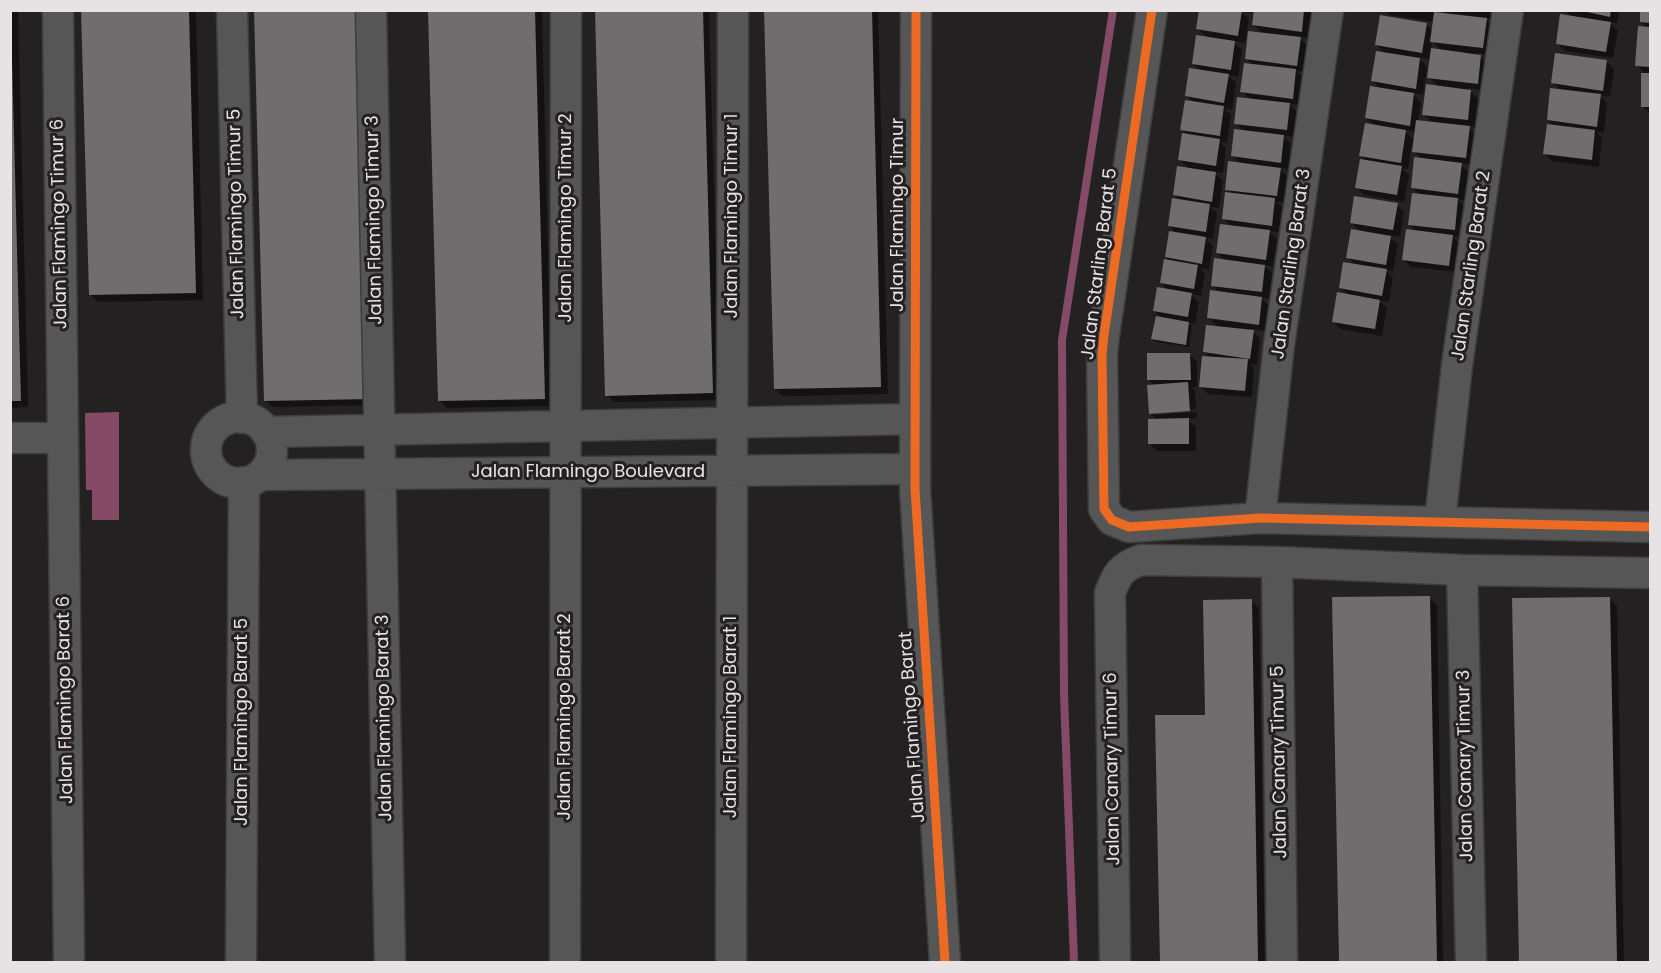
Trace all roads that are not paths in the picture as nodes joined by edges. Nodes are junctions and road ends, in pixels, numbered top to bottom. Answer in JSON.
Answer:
{"nodes":[{"id":1,"x":58,"y":10,"type":"edge"},
{"id":2,"x":232,"y":10,"type":"edge"},
{"id":3,"x":371,"y":10,"type":"edge"},
{"id":4,"x":566,"y":10,"type":"edge"},
{"id":5,"x":733,"y":10,"type":"edge"},
{"id":6,"x":916,"y":10,"type":"edge"},
{"id":7,"x":1152,"y":10,"type":"edge"},
{"id":8,"x":1328,"y":10,"type":"edge"},
{"id":9,"x":1508,"y":10,"type":"edge"},
{"id":10,"x":914,"y":419,"type":"junction"},
{"id":11,"x":732,"y":422,"type":"junction"},
{"id":12,"x":254,"y":425,"type":"junction"},
{"id":13,"x":566,"y":425,"type":"junction"},
{"id":14,"x":379,"y":429,"type":"junction"},
{"id":15,"x":10,"y":438,"type":"edge"},
{"id":16,"x":63,"y":438,"type":"junction"},
{"id":17,"x":732,"y":471,"type":"junction"},
{"id":18,"x":566,"y":472,"type":"junction"},
{"id":19,"x":380,"y":474,"type":"junction"},
{"id":20,"x":253,"y":478,"type":"junction"},
{"id":21,"x":915,"y":479,"type":"junction"},
{"id":22,"x":1260,"y":518,"type":"junction"},
{"id":23,"x":1440,"y":521,"type":"junction"},
{"id":24,"x":1650,"y":523,"type":"edge"},
{"id":25,"x":1278,"y":562,"type":"junction"},
{"id":26,"x":1461,"y":570,"type":"junction"},
{"id":27,"x":1650,"y":573,"type":"edge"},
{"id":28,"x":69,"y":963,"type":"edge"},
{"id":29,"x":241,"y":963,"type":"edge"},
{"id":30,"x":390,"y":963,"type":"edge"},
{"id":31,"x":565,"y":963,"type":"edge"},
{"id":32,"x":731,"y":963,"type":"edge"},
{"id":33,"x":945,"y":963,"type":"edge"},
{"id":34,"x":1115,"y":963,"type":"edge"},
{"id":35,"x":1282,"y":963,"type":"edge"},
{"id":36,"x":1471,"y":963,"type":"edge"}],
"edges":[{"from":1,"to":16,"type":"street","name":"Jalan Flamingo Timur 6"},
{"from":2,"to":12,"type":"street","name":"Jalan Flamingo Timur 5"},
{"from":3,"to":14,"type":"street","name":"Jalan Flamingo Timur 3"},
{"from":4,"to":13,"type":"street","name":"Jalan Flamingo Timur 2"},
{"from":5,"to":11,"type":"street","name":"Jalan Flamingo Timur 1"},
{"from":6,"to":10,"type":"street","name":"Jalan Flamingo Timur"},
{"from":7,"to":22,"type":"street","name":"Jalan Starling Barat 5"},
{"from":8,"to":22,"type":"street","name":"Jalan Starling Barat 3"},
{"from":9,"to":23,"type":"street","name":"Jalan Starling Barat 2"},
{"from":10,"to":11,"type":"street"},
{"from":10,"to":21,"type":"street","name":"Jalan Flamingo Timur"},
{"from":11,"to":13,"type":"street"},
{"from":11,"to":17,"type":"street","name":"Jalan Flamingo Timur 1"},
{"from":12,"to":14,"type":"street"},
{"from":12,"to":20,"type":"street"},
{"from":12,"to":20,"type":"street"},
{"from":13,"to":14,"type":"street"},
{"from":13,"to":18,"type":"street","name":"Jalan Flamingo Timur 2"},
{"from":14,"to":19,"type":"street","name":"Jalan Flamingo Timur 3"},
{"from":15,"to":16,"type":"street"},
{"from":16,"to":28,"type":"street","name":"Jalan Flamingo Barat 6"},
{"from":17,"to":18,"type":"street","name":"Jalan Flamingo Boulevard"},
{"from":17,"to":21,"type":"street","name":"Jalan Flamingo Boulevard"},
{"from":17,"to":32,"type":"street","name":"Jalan Flamingo Barat 1"},
{"from":18,"to":19,"type":"street","name":"Jalan Flamingo Boulevard"},
{"from":18,"to":31,"type":"street","name":"Jalan Flamingo Barat 2"},
{"from":19,"to":20,"type":"street","name":"Jalan Flamingo Boulevard"},
{"from":19,"to":30,"type":"street","name":"Jalan Flamingo Barat 3"},
{"from":20,"to":29,"type":"street","name":"Jalan Flamingo Barat 5"},
{"from":21,"to":33,"type":"street","name":"Jalan Flamingo Barat"},
{"from":22,"to":23,"type":"street"},
{"from":23,"to":24,"type":"street"},
{"from":25,"to":26,"type":"street"},
{"from":25,"to":34,"type":"street","name":"Jalan Canary Timur 6"},
{"from":25,"to":35,"type":"street","name":"Jalan Canary Timur 5"},
{"from":26,"to":27,"type":"street"},
{"from":26,"to":36,"type":"street","name":"Jalan Canary Timur 3"}]}
